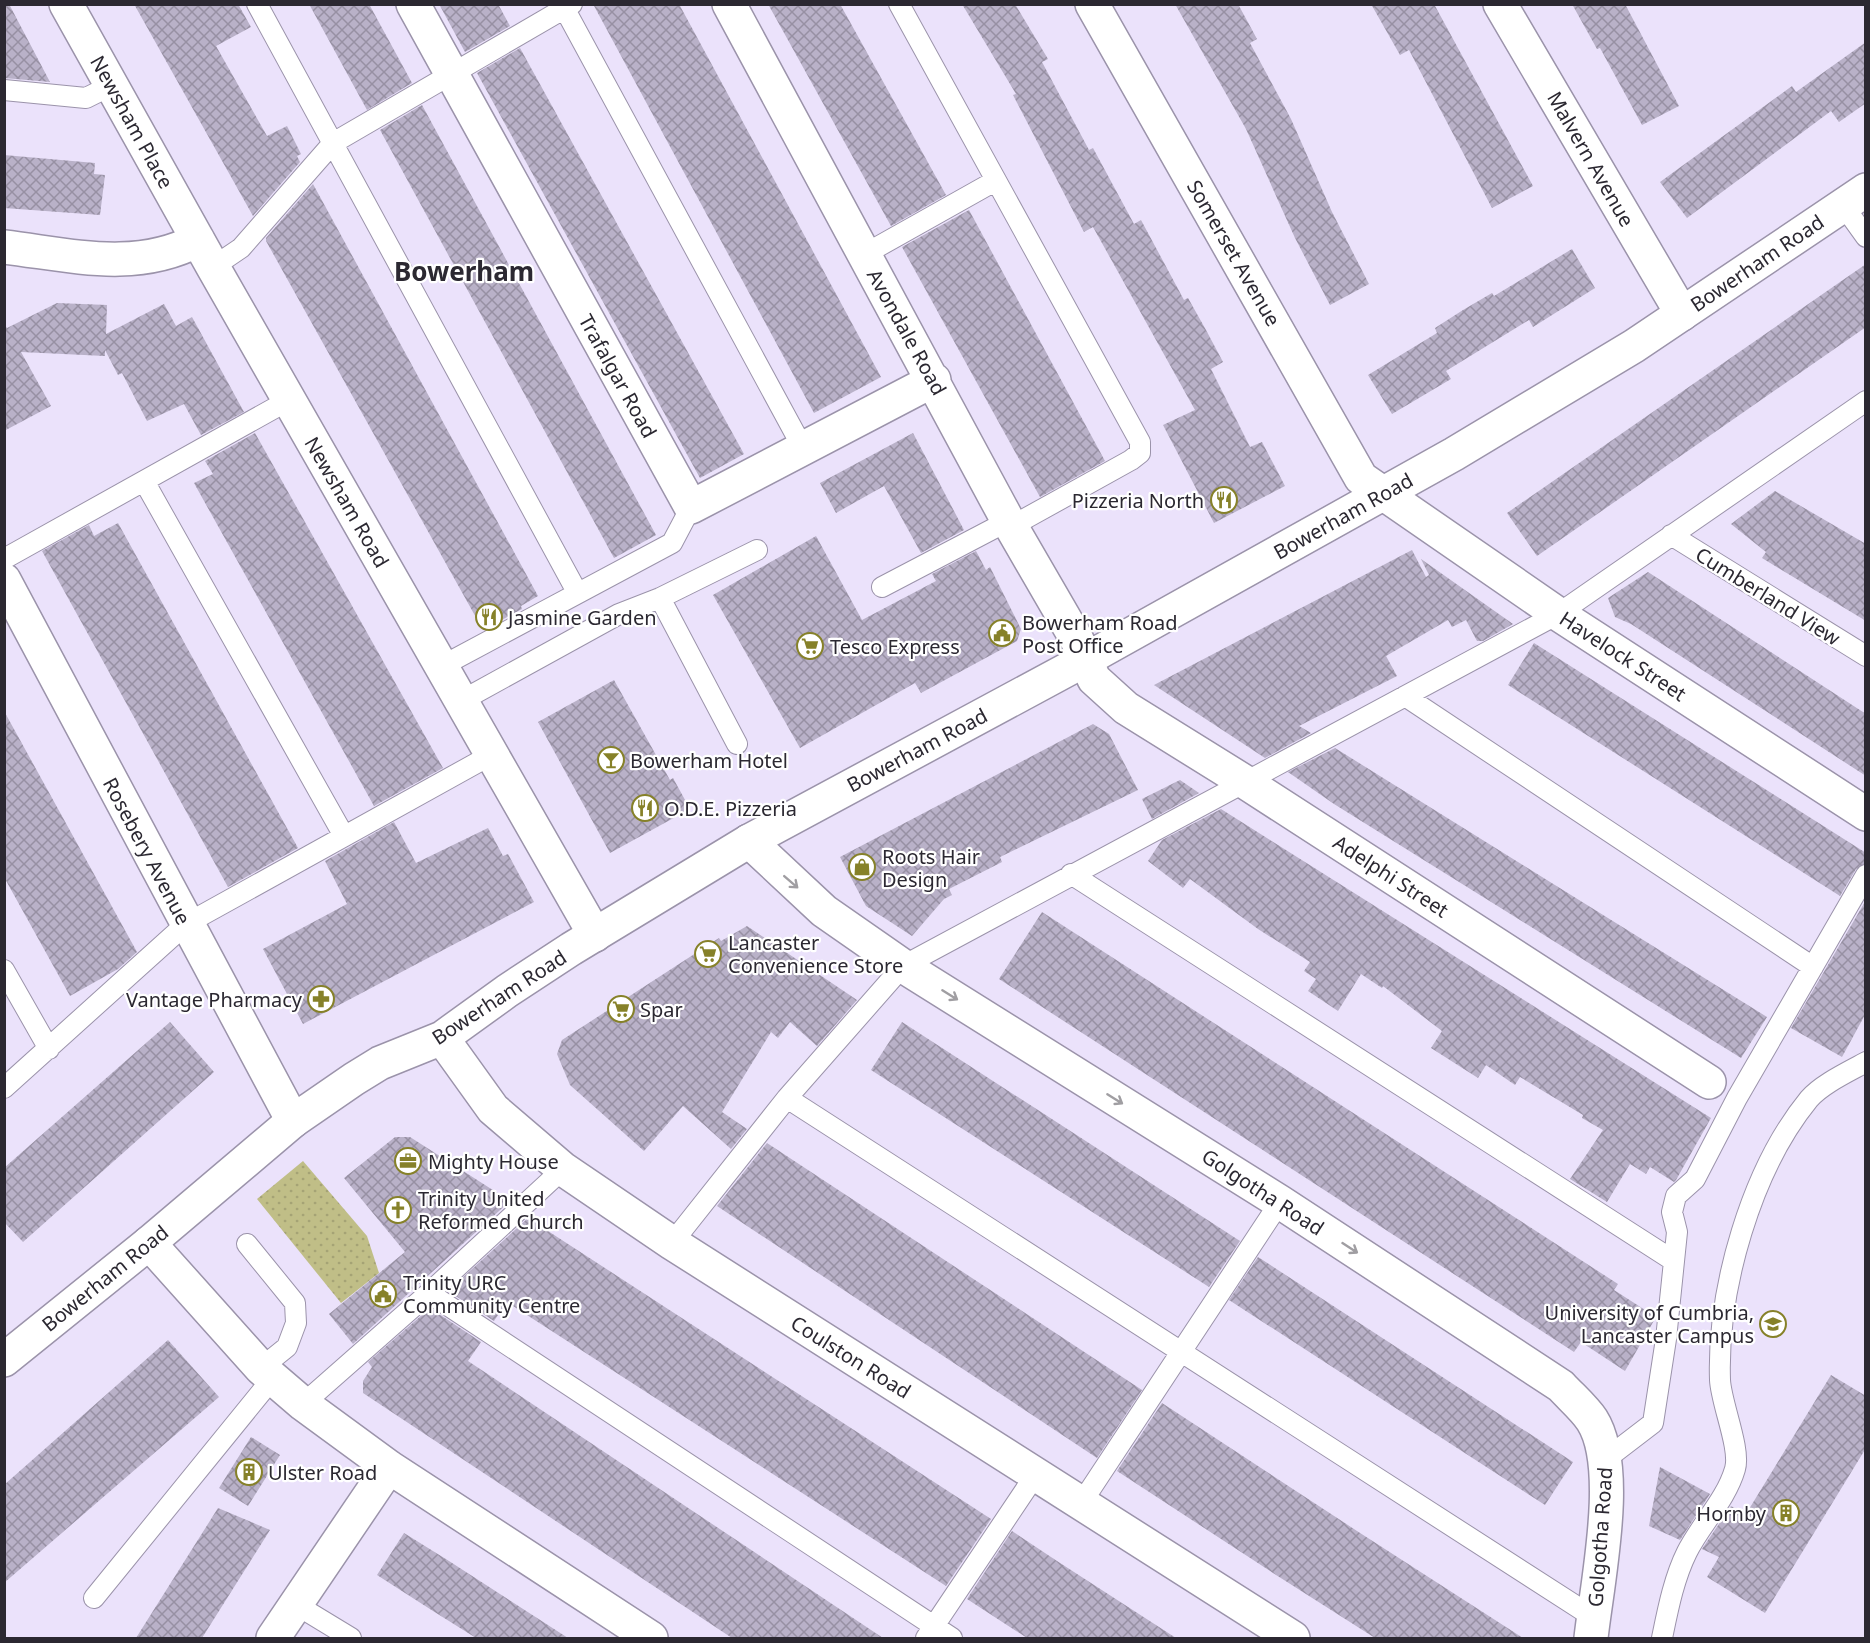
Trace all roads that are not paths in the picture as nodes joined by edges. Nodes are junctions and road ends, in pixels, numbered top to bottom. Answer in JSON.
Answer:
{"nodes":[{"id":1,"x":66,"y":4,"type":"edge"},
{"id":2,"x":257,"y":4,"type":"edge"},
{"id":3,"x":413,"y":4,"type":"edge"},
{"id":4,"x":729,"y":4,"type":"edge"},
{"id":5,"x":899,"y":4,"type":"edge"},
{"id":6,"x":1092,"y":4,"type":"edge"},
{"id":7,"x":1500,"y":4,"type":"edge"},
{"id":8,"x":566,"y":6,"type":"edge"},
{"id":9,"x":451,"y":74,"type":"junction"},
{"id":10,"x":112,"y":85,"type":"junction"},
{"id":11,"x":4,"y":90,"type":"edge"},
{"id":12,"x":333,"y":142,"type":"junction"},
{"id":13,"x":995,"y":181,"type":"junction"},
{"id":14,"x":1855,"y":197,"type":"edge"},
{"id":15,"x":1866,"y":237,"type":"edge"},
{"id":16,"x":4,"y":247,"type":"edge"},
{"id":17,"x":205,"y":253,"type":"junction"},
{"id":18,"x":865,"y":254,"type":"junction"},
{"id":19,"x":1682,"y":314,"type":"junction"},
{"id":20,"x":934,"y":380,"type":"junction"},
{"id":21,"x":289,"y":400,"type":"junction"},
{"id":22,"x":1866,"y":401,"type":"edge"},
{"id":23,"x":804,"y":450,"type":"junction"},
{"id":24,"x":144,"y":481,"type":"junction"},
{"id":25,"x":1384,"y":495,"type":"junction"},
{"id":26,"x":691,"y":507,"type":"junction"},
{"id":27,"x":1010,"y":523,"type":"junction"},
{"id":28,"x":1671,"y":536,"type":"junction"},
{"id":29,"x":757,"y":550,"type":"dead end"},
{"id":30,"x":4,"y":559,"type":"edge"},
{"id":31,"x":4,"y":580,"type":"edge"},
{"id":32,"x":882,"y":587,"type":"dead end"},
{"id":33,"x":577,"y":592,"type":"junction"},
{"id":34,"x":660,"y":598,"type":"junction"},
{"id":35,"x":1558,"y":614,"type":"junction"},
{"id":36,"x":1866,"y":656,"type":"edge"},
{"id":37,"x":1085,"y":660,"type":"junction"},
{"id":38,"x":442,"y":666,"type":"junction"},
{"id":39,"x":1405,"y":696,"type":"junction"},
{"id":40,"x":461,"y":701,"type":"junction"},
{"id":41,"x":737,"y":744,"type":"dead end"},
{"id":42,"x":491,"y":755,"type":"junction"},
{"id":43,"x":1245,"y":782,"type":"junction"},
{"id":44,"x":1866,"y":814,"type":"edge"},
{"id":45,"x":344,"y":836,"type":"junction"},
{"id":46,"x":749,"y":841,"type":"junction"},
{"id":47,"x":1071,"y":874,"type":"junction"},
{"id":48,"x":1866,"y":875,"type":"edge"},
{"id":49,"x":186,"y":924,"type":"junction"},
{"id":50,"x":595,"y":935,"type":"junction"},
{"id":51,"x":903,"y":966,"type":"junction"},
{"id":52,"x":1813,"y":967,"type":"junction"},
{"id":53,"x":4,"y":970,"type":"edge"},
{"id":54,"x":442,"y":1038,"type":"junction"},
{"id":55,"x":49,"y":1049,"type":"junction"},
{"id":56,"x":1866,"y":1062,"type":"edge"},
{"id":57,"x":1709,"y":1082,"type":"dead end"},
{"id":58,"x":4,"y":1088,"type":"edge"},
{"id":59,"x":787,"y":1098,"type":"junction"},
{"id":60,"x":292,"y":1121,"type":"junction"},
{"id":61,"x":563,"y":1169,"type":"junction"},
{"id":62,"x":1280,"y":1202,"type":"junction"},
{"id":63,"x":149,"y":1243,"type":"junction"},
{"id":64,"x":672,"y":1243,"type":"junction"},
{"id":65,"x":247,"y":1244,"type":"dead end"},
{"id":66,"x":1674,"y":1261,"type":"junction"},
{"id":67,"x":429,"y":1293,"type":"junction"},
{"id":68,"x":1180,"y":1351,"type":"junction"},
{"id":69,"x":6,"y":1353,"type":"edge"},
{"id":70,"x":267,"y":1373,"type":"junction"},
{"id":71,"x":303,"y":1404,"type":"junction"},
{"id":72,"x":1606,"y":1459,"type":"junction"},
{"id":73,"x":389,"y":1467,"type":"junction"},
{"id":74,"x":1036,"y":1474,"type":"junction"},
{"id":75,"x":1082,"y":1502,"type":"junction"},
{"id":76,"x":94,"y":1598,"type":"dead end"},
{"id":77,"x":296,"y":1604,"type":"junction"},
{"id":78,"x":1592,"y":1628,"type":"edge"},
{"id":79,"x":930,"y":1633,"type":"edge"},
{"id":80,"x":273,"y":1638,"type":"edge"},
{"id":81,"x":351,"y":1638,"type":"edge"},
{"id":82,"x":651,"y":1638,"type":"edge"},
{"id":83,"x":952,"y":1638,"type":"edge"},
{"id":84,"x":1293,"y":1638,"type":"edge"},
{"id":85,"x":1662,"y":1638,"type":"edge"}],
"edges":[{"from":1,"to":10,"type":"street","name":"Newsham Place"},
{"from":2,"to":12,"type":"lane"},
{"from":3,"to":9,"type":"street","name":"Trafalgar Road"},
{"from":4,"to":18,"type":"street","name":"Avondale Road"},
{"from":5,"to":13,"type":"lane"},
{"from":6,"to":25,"type":"street","name":"Somerset Avenue"},
{"from":7,"to":19,"type":"street","name":"Malvern Avenue"},
{"from":8,"to":9,"type":"lane"},
{"from":8,"to":23,"type":"lane"},
{"from":9,"to":12,"type":"lane"},
{"from":9,"to":26,"type":"street","name":"Trafalgar Road"},
{"from":10,"to":11,"type":"lane"},
{"from":10,"to":17,"type":"street","name":"Newsham Place"},
{"from":12,"to":17,"type":"lane"},
{"from":12,"to":33,"type":"lane"},
{"from":13,"to":18,"type":"lane"},
{"from":13,"to":27,"type":"lane"},
{"from":14,"to":15,"type":"lane"},
{"from":14,"to":19,"type":"street","name":"Bowerham Road"},
{"from":16,"to":17,"type":"street"},
{"from":17,"to":21,"type":"street","name":"Newsham Road"},
{"from":18,"to":20,"type":"street","name":"Avondale Road"},
{"from":19,"to":25,"type":"street","name":"Bowerham Road"},
{"from":20,"to":23,"type":"street"},
{"from":20,"to":27,"type":"street","name":"Avondale Road"},
{"from":21,"to":24,"type":"lane"},
{"from":21,"to":38,"type":"street","name":"Newsham Road"},
{"from":22,"to":28,"type":"lane"},
{"from":23,"to":26,"type":"street"},
{"from":24,"to":30,"type":"lane"},
{"from":24,"to":45,"type":"lane"},
{"from":25,"to":35,"type":"street","name":"Havelock Street"},
{"from":25,"to":37,"type":"street","name":"Bowerham Road"},
{"from":26,"to":33,"type":"lane"},
{"from":27,"to":32,"type":"lane"},
{"from":27,"to":37,"type":"street","name":"Avondale Road"},
{"from":28,"to":35,"type":"lane"},
{"from":28,"to":36,"type":"lane","name":"Cumberland View"},
{"from":29,"to":34,"type":"lane"},
{"from":31,"to":49,"type":"street","name":"Rosebery Avenue"},
{"from":33,"to":38,"type":"lane"},
{"from":34,"to":40,"type":"lane"},
{"from":34,"to":41,"type":"lane"},
{"from":35,"to":39,"type":"lane"},
{"from":35,"to":44,"type":"street","name":"Havelock Street"},
{"from":37,"to":43,"type":"street","name":"Adelphi Street"},
{"from":37,"to":46,"type":"street","name":"Bowerham Road"},
{"from":38,"to":40,"type":"street","name":"Newsham Road"},
{"from":39,"to":43,"type":"lane"},
{"from":39,"to":52,"type":"lane"},
{"from":40,"to":42,"type":"street","name":"Newsham Road"},
{"from":42,"to":45,"type":"lane"},
{"from":42,"to":50,"type":"street","name":"Newsham Road"},
{"from":43,"to":47,"type":"lane"},
{"from":43,"to":57,"type":"street","name":"Adelphi Street"},
{"from":45,"to":49,"type":"lane"},
{"from":46,"to":50,"type":"street","name":"Bowerham Road"},
{"from":46,"to":51,"type":"street","name":"Golgotha Road","one_way":true},
{"from":47,"to":51,"type":"lane"},
{"from":47,"to":66,"type":"lane"},
{"from":48,"to":52,"type":"lane"},
{"from":49,"to":55,"type":"lane"},
{"from":49,"to":60,"type":"street","name":"Rosebery Avenue"},
{"from":50,"to":54,"type":"street","name":"Bowerham Road"},
{"from":51,"to":59,"type":"lane"},
{"from":51,"to":62,"type":"street","name":"Golgotha Road","one_way":true},
{"from":52,"to":66,"type":"lane"},
{"from":53,"to":55,"type":"lane"},
{"from":54,"to":60,"type":"street","name":"Bowerham Road"},
{"from":54,"to":61,"type":"street","name":"Coulston Road"},
{"from":55,"to":58,"type":"lane"},
{"from":56,"to":85,"type":"lane"},
{"from":59,"to":64,"type":"lane"},
{"from":59,"to":68,"type":"lane"},
{"from":60,"to":63,"type":"street","name":"Bowerham Road"},
{"from":61,"to":64,"type":"street","name":"Coulston Road"},
{"from":61,"to":67,"type":"lane"},
{"from":62,"to":68,"type":"lane"},
{"from":62,"to":72,"type":"street","name":"Golgotha Road","one_way":true},
{"from":63,"to":69,"type":"street","name":"Bowerham Road"},
{"from":63,"to":70,"type":"street"},
{"from":64,"to":74,"type":"street","name":"Coulston Road"},
{"from":65,"to":70,"type":"lane"},
{"from":66,"to":72,"type":"lane"},
{"from":67,"to":71,"type":"lane"},
{"from":67,"to":79,"type":"lane"},
{"from":68,"to":75,"type":"lane"},
{"from":68,"to":78,"type":"lane"},
{"from":70,"to":71,"type":"street"},
{"from":70,"to":76,"type":"lane"},
{"from":71,"to":73,"type":"street"},
{"from":72,"to":78,"type":"street","name":"Golgotha Road"},
{"from":73,"to":77,"type":"street"},
{"from":73,"to":82,"type":"street"},
{"from":74,"to":75,"type":"street","name":"Coulston Road"},
{"from":74,"to":79,"type":"lane"},
{"from":75,"to":84,"type":"street","name":"Coulston Road"},
{"from":77,"to":80,"type":"street"},
{"from":77,"to":81,"type":"lane"},
{"from":79,"to":83,"type":"lane"}]}
